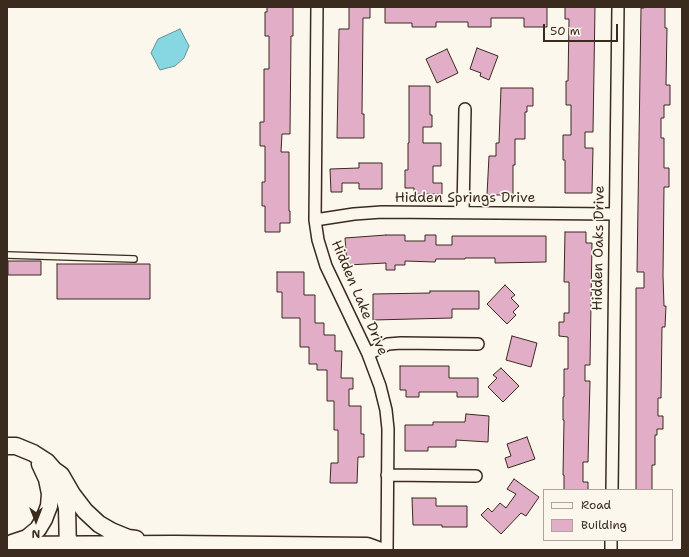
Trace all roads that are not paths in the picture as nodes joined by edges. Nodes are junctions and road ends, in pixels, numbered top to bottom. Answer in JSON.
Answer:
{"nodes":[{"id":1,"x":317,"y":7,"type":"edge"},
{"id":2,"x":618,"y":7,"type":"edge"},
{"id":3,"x":465,"y":109,"type":"dead end"},
{"id":4,"x":463,"y":212,"type":"junction"},
{"id":5,"x":615,"y":214,"type":"junction"},
{"id":6,"x":315,"y":220,"type":"junction"},
{"id":7,"x":7,"y":255,"type":"edge"},
{"id":8,"x":134,"y":259,"type":"dead end"},
{"id":9,"x":478,"y":344,"type":"dead end"},
{"id":10,"x":368,"y":354,"type":"junction"},
{"id":11,"x":7,"y":446,"type":"edge"},
{"id":12,"x":33,"y":453,"type":"junction"},
{"id":13,"x":54,"y":470,"type":"junction"},
{"id":14,"x":387,"y":475,"type":"junction"},
{"id":15,"x":476,"y":476,"type":"dead end"},
{"id":16,"x":612,"y":489,"type":"edge"},
{"id":17,"x":174,"y":544,"type":"junction"},
{"id":18,"x":7,"y":545,"type":"edge"},
{"id":19,"x":68,"y":547,"type":"edge"},
{"id":20,"x":378,"y":550,"type":"edge"},
{"id":21,"x":387,"y":550,"type":"edge"}],
"edges":[{"from":1,"to":6,"type":"street","name":"Hidden Lake Drive"},
{"from":2,"to":5,"type":"street","name":"Hidden Oaks Drive"},
{"from":3,"to":4,"type":"street"},
{"from":4,"to":5,"type":"street","name":"Hidden Springs Drive"},
{"from":4,"to":6,"type":"street","name":"Hidden Springs Drive"},
{"from":5,"to":16,"type":"street","name":"Hidden Oaks Drive"},
{"from":6,"to":10,"type":"street","name":"Hidden Lake Drive"},
{"from":7,"to":8,"type":"lane"},
{"from":9,"to":10,"type":"street"},
{"from":10,"to":14,"type":"street","name":"Hidden Lake Drive"},
{"from":11,"to":12,"type":"main road"},
{"from":12,"to":13,"type":"main road"},
{"from":12,"to":18,"type":"main road"},
{"from":13,"to":17,"type":"main road"},
{"from":13,"to":19,"type":"main road"},
{"from":14,"to":15,"type":"street"},
{"from":14,"to":21,"type":"street","name":"Hidden Lake Drive"},
{"from":17,"to":19,"type":"main road"},
{"from":17,"to":20,"type":"main road"},
{"from":18,"to":19,"type":"main road"}]}
